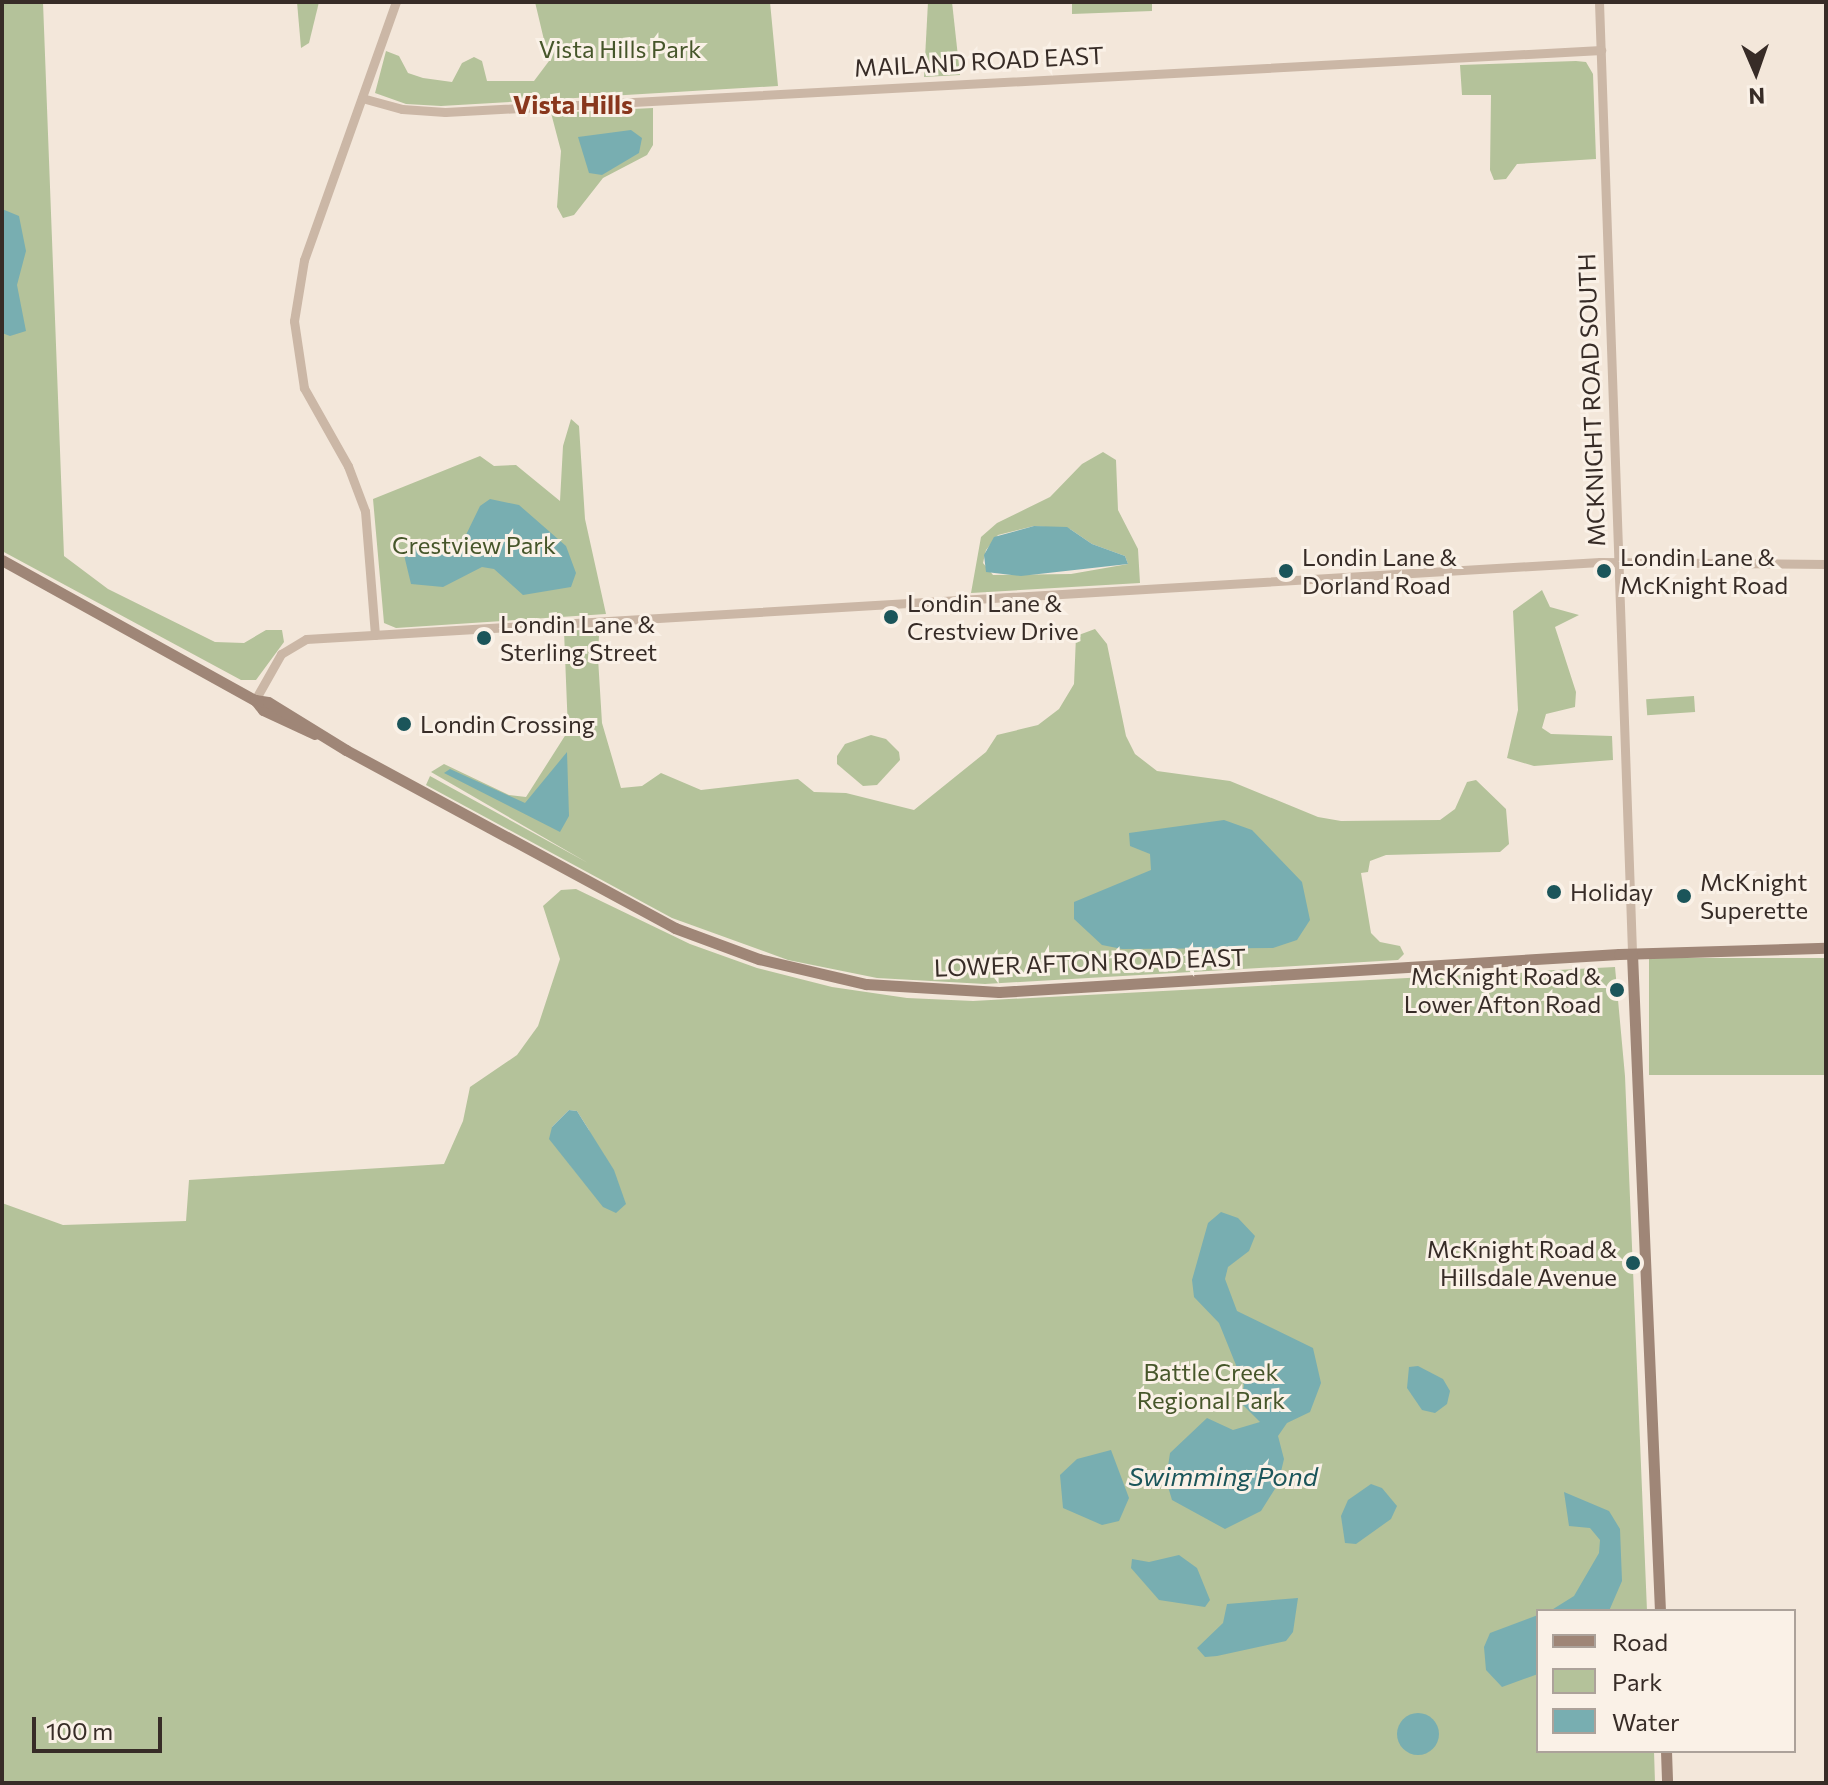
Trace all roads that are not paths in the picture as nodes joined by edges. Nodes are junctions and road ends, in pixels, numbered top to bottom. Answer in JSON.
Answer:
{"nodes":[{"id":1,"x":396,"y":2,"type":"edge"},
{"id":2,"x":1599,"y":2,"type":"edge"},
{"id":3,"x":1601,"y":50,"type":"junction"},
{"id":4,"x":362,"y":98,"type":"junction"},
{"id":5,"x":2,"y":560,"type":"edge"},
{"id":6,"x":1619,"y":562,"type":"junction"},
{"id":7,"x":1826,"y":564,"type":"edge"},
{"id":8,"x":375,"y":635,"type":"junction"},
{"id":9,"x":255,"y":700,"type":"junction"},
{"id":10,"x":1826,"y":948,"type":"edge"},
{"id":11,"x":1632,"y":954,"type":"junction"},
{"id":12,"x":1660,"y":1609,"type":"edge"},
{"id":13,"x":1666,"y":1753,"type":"edge"},
{"id":14,"x":1667,"y":1783,"type":"edge"}],
"edges":[{"from":1,"to":4,"type":"street"},
{"from":2,"to":3,"type":"street","name":"MCKNIGHT ROAD SOUTH"},
{"from":3,"to":4,"type":"street","name":"MAILAND ROAD EAST"},
{"from":3,"to":6,"type":"street","name":"MCKNIGHT ROAD SOUTH"},
{"from":4,"to":8,"type":"street"},
{"from":5,"to":9,"type":"main road","name":"LOWER AFTON ROAD EAST"},
{"from":6,"to":7,"type":"street"},
{"from":6,"to":8,"type":"street"},
{"from":6,"to":11,"type":"street","name":"MCKNIGHT ROAD SOUTH"},
{"from":8,"to":9,"type":"street"},
{"from":9,"to":11,"type":"main road","name":"LOWER AFTON ROAD EAST"},
{"from":10,"to":11,"type":"main road","name":"LOWER AFTON ROAD EAST"},
{"from":11,"to":12,"type":"main road","name":"MCKNIGHT ROAD SOUTH"},
{"from":13,"to":14,"type":"main road"}]}
